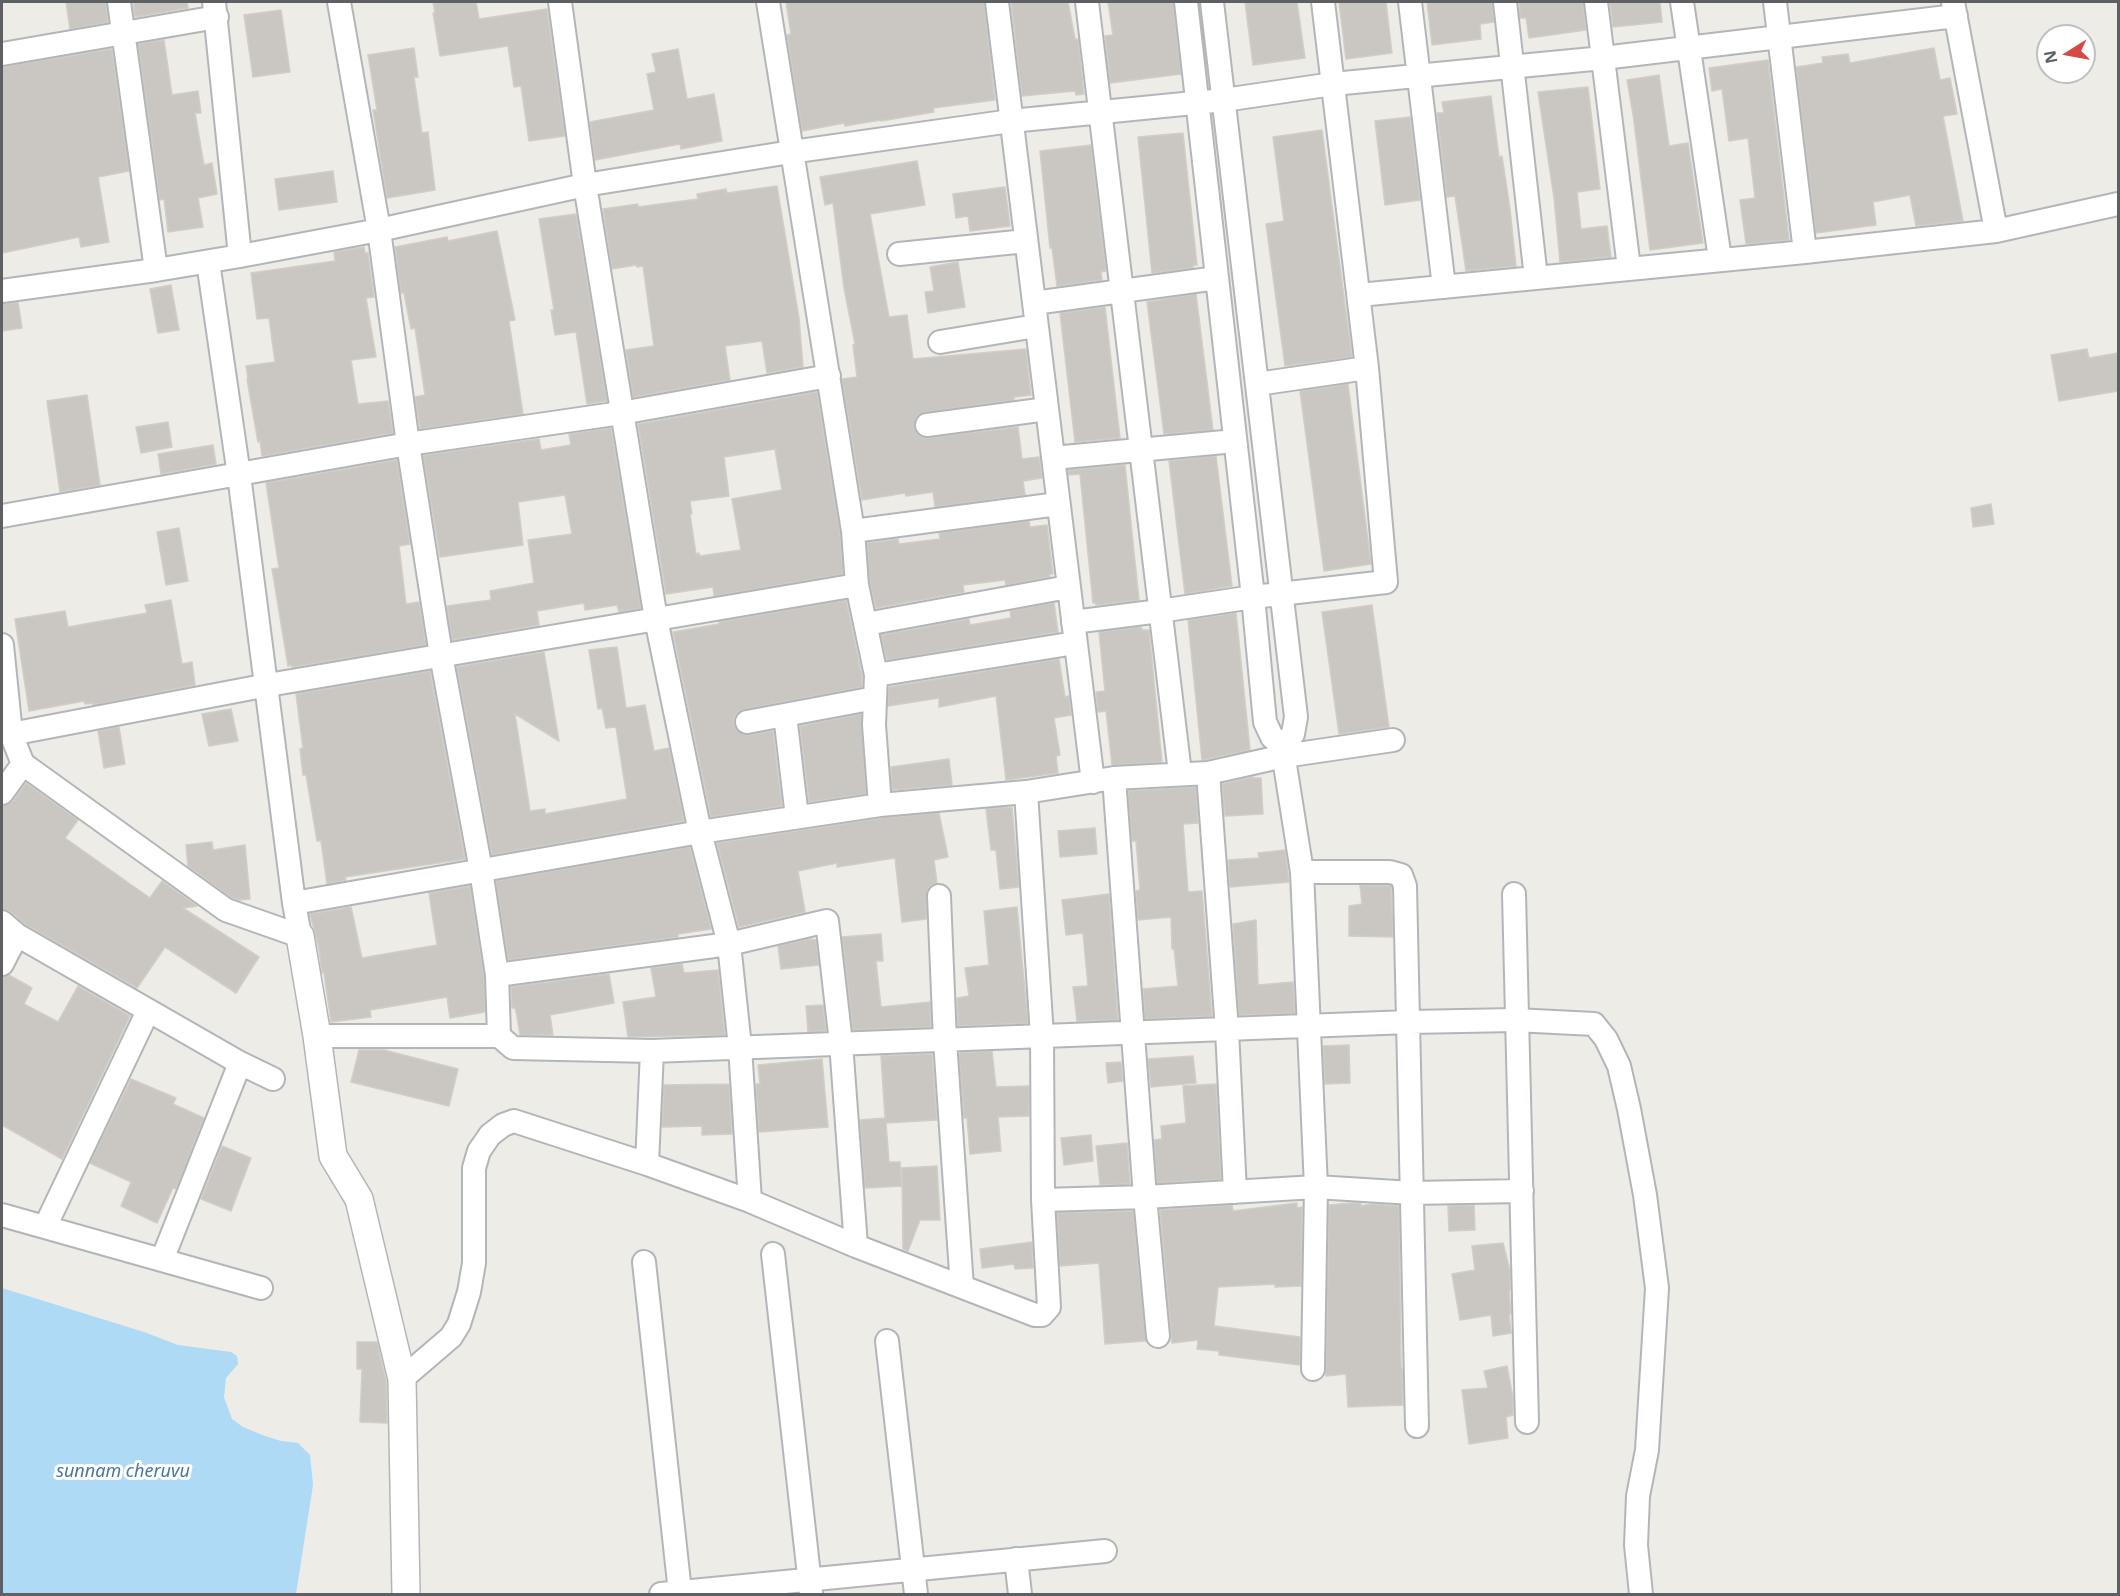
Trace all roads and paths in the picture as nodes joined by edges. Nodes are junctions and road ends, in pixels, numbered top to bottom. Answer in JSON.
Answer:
{"nodes":[{"id":1,"x":120,"y":2,"type":"edge"},
{"id":2,"x":339,"y":2,"type":"edge"},
{"id":3,"x":560,"y":2,"type":"edge"},
{"id":4,"x":768,"y":2,"type":"edge"},
{"id":5,"x":997,"y":2,"type":"edge"},
{"id":6,"x":1087,"y":2,"type":"edge"},
{"id":7,"x":1186,"y":2,"type":"edge"},
{"id":8,"x":1212,"y":2,"type":"edge"},
{"id":9,"x":1323,"y":2,"type":"edge"},
{"id":10,"x":1410,"y":2,"type":"edge"},
{"id":11,"x":1505,"y":2,"type":"edge"},
{"id":12,"x":1596,"y":2,"type":"edge"},
{"id":13,"x":1682,"y":2,"type":"edge"},
{"id":14,"x":1775,"y":2,"type":"edge"},
{"id":15,"x":215,"y":9,"type":"edge"},
{"id":16,"x":1954,"y":9,"type":"edge"},
{"id":17,"x":124,"y":33,"type":"junction"},
{"id":18,"x":1778,"y":37,"type":"junction"},
{"id":19,"x":1689,"y":48,"type":"junction"},
{"id":20,"x":2,"y":54,"type":"edge"},
{"id":21,"x":1603,"y":58,"type":"junction"},
{"id":22,"x":1513,"y":67,"type":"junction"},
{"id":23,"x":1419,"y":76,"type":"junction"},
{"id":24,"x":1333,"y":84,"type":"junction"},
{"id":25,"x":1224,"y":100,"type":"junction"},
{"id":26,"x":1197,"y":102,"type":"junction"},
{"id":27,"x":1101,"y":114,"type":"junction"},
{"id":28,"x":1011,"y":121,"type":"junction"},
{"id":29,"x":791,"y":152,"type":"junction"},
{"id":30,"x":585,"y":185,"type":"junction"},
{"id":31,"x":2118,"y":204,"type":"edge"},
{"id":32,"x":380,"y":230,"type":"junction"},
{"id":33,"x":1996,"y":231,"type":"junction"},
{"id":34,"x":1026,"y":241,"type":"junction"},
{"id":35,"x":1805,"y":252,"type":"junction"},
{"id":36,"x":899,"y":254,"type":"dead end"},
{"id":37,"x":240,"y":256,"type":"junction"},
{"id":38,"x":1720,"y":259,"type":"junction"},
{"id":39,"x":208,"y":262,"type":"junction"},
{"id":40,"x":1629,"y":268,"type":"junction"},
{"id":41,"x":156,"y":270,"type":"junction"},
{"id":42,"x":1217,"y":278,"type":"junction"},
{"id":43,"x":1536,"y":278,"type":"junction"},
{"id":44,"x":1444,"y":286,"type":"junction"},
{"id":45,"x":2,"y":291,"type":"edge"},
{"id":46,"x":1122,"y":291,"type":"junction"},
{"id":47,"x":1359,"y":296,"type":"junction"},
{"id":48,"x":1034,"y":303,"type":"junction"},
{"id":49,"x":1036,"y":326,"type":"junction"},
{"id":50,"x":940,"y":342,"type":"dead end"},
{"id":51,"x":1367,"y":368,"type":"junction"},
{"id":52,"x":829,"y":376,"type":"junction"},
{"id":53,"x":1257,"y":384,"type":"junction"},
{"id":54,"x":1047,"y":409,"type":"junction"},
{"id":55,"x":621,"y":413,"type":"junction"},
{"id":56,"x":927,"y":425,"type":"dead end"},
{"id":57,"x":1235,"y":441,"type":"junction"},
{"id":58,"x":408,"y":444,"type":"junction"},
{"id":59,"x":1141,"y":450,"type":"junction"},
{"id":60,"x":1053,"y":458,"type":"junction"},
{"id":61,"x":239,"y":475,"type":"junction"},
{"id":62,"x":1058,"y":504,"type":"junction"},
{"id":63,"x":2,"y":516,"type":"edge"},
{"id":64,"x":853,"y":531,"type":"junction"},
{"id":65,"x":857,"y":585,"type":"junction"},
{"id":66,"x":1068,"y":587,"type":"junction"},
{"id":67,"x":1281,"y":593,"type":"junction"},
{"id":68,"x":1253,"y":597,"type":"junction"},
{"id":69,"x":1160,"y":611,"type":"junction"},
{"id":70,"x":656,"y":619,"type":"junction"},
{"id":71,"x":866,"y":624,"type":"junction"},
{"id":72,"x":1074,"y":632,"type":"junction"},
{"id":73,"x":2,"y":645,"type":"edge"},
{"id":74,"x":441,"y":655,"type":"junction"},
{"id":75,"x":876,"y":675,"type":"junction"},
{"id":76,"x":268,"y":685,"type":"junction"},
{"id":77,"x":875,"y":698,"type":"junction"},
{"id":78,"x":785,"y":715,"type":"junction"},
{"id":79,"x":747,"y":722,"type":"dead end"},
{"id":80,"x":7,"y":730,"type":"edge"},
{"id":81,"x":1393,"y":740,"type":"dead end"},
{"id":82,"x":1283,"y":751,"type":"junction"},
{"id":83,"x":23,"y":764,"type":"junction"},
{"id":84,"x":1208,"y":772,"type":"junction"},
{"id":85,"x":1180,"y":774,"type":"junction"},
{"id":86,"x":1103,"y":780,"type":"junction"},
{"id":87,"x":1026,"y":792,"type":"junction"},
{"id":88,"x":2,"y":793,"type":"edge"},
{"id":89,"x":880,"y":805,"type":"junction"},
{"id":90,"x":797,"y":817,"type":"junction"},
{"id":91,"x":700,"y":832,"type":"junction"},
{"id":92,"x":481,"y":870,"type":"junction"},
{"id":93,"x":1302,"y":872,"type":"junction"},
{"id":94,"x":1514,"y":894,"type":"dead end"},
{"id":95,"x":939,"y":896,"type":"dead end"},
{"id":96,"x":294,"y":903,"type":"junction"},
{"id":97,"x":9,"y":929,"type":"edge"},
{"id":98,"x":300,"y":936,"type":"junction"},
{"id":99,"x":729,"y":944,"type":"junction"},
{"id":100,"x":2,"y":964,"type":"edge"},
{"id":101,"x":497,"y":975,"type":"junction"},
{"id":102,"x":148,"y":1011,"type":"junction"},
{"id":103,"x":1515,"y":1020,"type":"junction"},
{"id":104,"x":1409,"y":1022,"type":"junction"},
{"id":105,"x":1309,"y":1026,"type":"junction"},
{"id":106,"x":1227,"y":1030,"type":"junction"},
{"id":107,"x":1133,"y":1033,"type":"junction"},
{"id":108,"x":317,"y":1036,"type":"junction"},
{"id":109,"x":499,"y":1036,"type":"junction"},
{"id":110,"x":1042,"y":1036,"type":"junction"},
{"id":111,"x":945,"y":1041,"type":"junction"},
{"id":112,"x":840,"y":1043,"type":"junction"},
{"id":113,"x":740,"y":1047,"type":"junction"},
{"id":114,"x":652,"y":1052,"type":"junction"},
{"id":115,"x":240,"y":1063,"type":"junction"},
{"id":116,"x":273,"y":1079,"type":"dead end"},
{"id":117,"x":648,"y":1164,"type":"junction"},
{"id":118,"x":1316,"y":1187,"type":"junction"},
{"id":119,"x":1522,"y":1191,"type":"junction"},
{"id":120,"x":1235,"y":1192,"type":"junction"},
{"id":121,"x":1412,"y":1193,"type":"junction"},
{"id":122,"x":1145,"y":1197,"type":"junction"},
{"id":123,"x":1043,"y":1200,"type":"junction"},
{"id":124,"x":750,"y":1201,"type":"junction"},
{"id":125,"x":2,"y":1215,"type":"edge"},
{"id":126,"x":45,"y":1227,"type":"junction"},
{"id":127,"x":856,"y":1246,"type":"junction"},
{"id":128,"x":773,"y":1254,"type":"dead end"},
{"id":129,"x":162,"y":1260,"type":"junction"},
{"id":130,"x":644,"y":1262,"type":"dead end"},
{"id":131,"x":963,"y":1287,"type":"junction"},
{"id":132,"x":261,"y":1288,"type":"dead end"},
{"id":133,"x":1158,"y":1336,"type":"dead end"},
{"id":134,"x":886,"y":1341,"type":"dead end"},
{"id":135,"x":1313,"y":1369,"type":"dead end"},
{"id":136,"x":401,"y":1375,"type":"junction"},
{"id":137,"x":1527,"y":1422,"type":"dead end"},
{"id":138,"x":1418,"y":1426,"type":"dead end"},
{"id":139,"x":1105,"y":1551,"type":"dead end"},
{"id":140,"x":1016,"y":1559,"type":"junction"},
{"id":141,"x":912,"y":1569,"type":"junction"},
{"id":142,"x":810,"y":1587,"type":"edge"},
{"id":143,"x":406,"y":1594,"type":"edge"},
{"id":144,"x":671,"y":1594,"type":"edge"},
{"id":145,"x":916,"y":1594,"type":"edge"},
{"id":146,"x":1020,"y":1594,"type":"edge"},
{"id":147,"x":1641,"y":1594,"type":"edge"}],
"edges":[{"from":1,"to":17,"type":"street"},
{"from":2,"to":32,"type":"street"},
{"from":3,"to":30,"type":"street"},
{"from":4,"to":29,"type":"street"},
{"from":5,"to":28,"type":"street"},
{"from":6,"to":27,"type":"street"},
{"from":7,"to":26,"type":"street"},
{"from":8,"to":25,"type":"street"},
{"from":9,"to":24,"type":"street"},
{"from":10,"to":23,"type":"street"},
{"from":11,"to":22,"type":"street"},
{"from":12,"to":21,"type":"street"},
{"from":13,"to":19,"type":"street"},
{"from":14,"to":18,"type":"street"},
{"from":15,"to":17,"type":"street"},
{"from":15,"to":37,"type":"street"},
{"from":16,"to":18,"type":"street"},
{"from":16,"to":33,"type":"street"},
{"from":17,"to":20,"type":"street"},
{"from":17,"to":41,"type":"street"},
{"from":18,"to":19,"type":"street"},
{"from":18,"to":35,"type":"street"},
{"from":19,"to":21,"type":"street"},
{"from":19,"to":38,"type":"street"},
{"from":21,"to":22,"type":"street"},
{"from":21,"to":40,"type":"street"},
{"from":22,"to":23,"type":"street"},
{"from":22,"to":43,"type":"street"},
{"from":23,"to":24,"type":"street"},
{"from":23,"to":44,"type":"street"},
{"from":24,"to":25,"type":"street"},
{"from":24,"to":47,"type":"street"},
{"from":25,"to":26,"type":"street"},
{"from":25,"to":53,"type":"street"},
{"from":26,"to":27,"type":"street"},
{"from":26,"to":42,"type":"street"},
{"from":27,"to":28,"type":"street"},
{"from":27,"to":46,"type":"street"},
{"from":28,"to":29,"type":"street"},
{"from":28,"to":34,"type":"street"},
{"from":29,"to":30,"type":"street"},
{"from":29,"to":52,"type":"street"},
{"from":30,"to":32,"type":"street"},
{"from":30,"to":55,"type":"street"},
{"from":31,"to":33,"type":"street"},
{"from":32,"to":37,"type":"street"},
{"from":32,"to":58,"type":"street"},
{"from":33,"to":35,"type":"street"},
{"from":34,"to":36,"type":"street"},
{"from":34,"to":48,"type":"street"},
{"from":35,"to":38,"type":"street"},
{"from":37,"to":39,"type":"street"},
{"from":38,"to":40,"type":"street"},
{"from":39,"to":41,"type":"street"},
{"from":39,"to":61,"type":"street"},
{"from":40,"to":43,"type":"street"},
{"from":41,"to":45,"type":"street"},
{"from":42,"to":46,"type":"street"},
{"from":42,"to":57,"type":"street"},
{"from":43,"to":44,"type":"street"},
{"from":44,"to":47,"type":"street"},
{"from":46,"to":48,"type":"street"},
{"from":46,"to":59,"type":"street"},
{"from":47,"to":51,"type":"street"},
{"from":48,"to":49,"type":"street"},
{"from":49,"to":50,"type":"street"},
{"from":49,"to":54,"type":"street"},
{"from":51,"to":53,"type":"street"},
{"from":51,"to":67,"type":"street"},
{"from":52,"to":55,"type":"street"},
{"from":52,"to":64,"type":"street"},
{"from":53,"to":67,"type":"street"},
{"from":54,"to":56,"type":"street"},
{"from":54,"to":60,"type":"street"},
{"from":55,"to":58,"type":"street"},
{"from":55,"to":70,"type":"street"},
{"from":57,"to":59,"type":"street"},
{"from":57,"to":68,"type":"street"},
{"from":58,"to":61,"type":"street"},
{"from":58,"to":74,"type":"street"},
{"from":59,"to":60,"type":"street"},
{"from":59,"to":69,"type":"street"},
{"from":60,"to":62,"type":"street"},
{"from":61,"to":63,"type":"street"},
{"from":61,"to":76,"type":"street"},
{"from":62,"to":64,"type":"street"},
{"from":62,"to":66,"type":"street"},
{"from":64,"to":65,"type":"street"},
{"from":65,"to":70,"type":"street"},
{"from":65,"to":71,"type":"street"},
{"from":66,"to":71,"type":"street"},
{"from":66,"to":72,"type":"street"},
{"from":67,"to":68,"type":"street"},
{"from":67,"to":82,"type":"street"},
{"from":68,"to":69,"type":"street"},
{"from":68,"to":82,"type":"street"},
{"from":69,"to":72,"type":"street"},
{"from":69,"to":85,"type":"street"},
{"from":70,"to":74,"type":"street"},
{"from":70,"to":91,"type":"street"},
{"from":71,"to":75,"type":"street"},
{"from":72,"to":75,"type":"street"},
{"from":72,"to":86,"type":"street"},
{"from":73,"to":80,"type":"street"},
{"from":74,"to":76,"type":"street"},
{"from":74,"to":92,"type":"street"},
{"from":75,"to":77,"type":"street"},
{"from":76,"to":80,"type":"street"},
{"from":76,"to":96,"type":"street"},
{"from":77,"to":78,"type":"street"},
{"from":77,"to":89,"type":"street"},
{"from":78,"to":79,"type":"street"},
{"from":78,"to":90,"type":"street"},
{"from":80,"to":83,"type":"street"},
{"from":81,"to":82,"type":"street"},
{"from":82,"to":84,"type":"street"},
{"from":82,"to":93,"type":"street"},
{"from":83,"to":88,"type":"street"},
{"from":83,"to":98,"type":"street"},
{"from":84,"to":85,"type":"street"},
{"from":84,"to":106,"type":"street"},
{"from":85,"to":86,"type":"street"},
{"from":86,"to":87,"type":"street"},
{"from":86,"to":107,"type":"street"},
{"from":87,"to":89,"type":"street"},
{"from":87,"to":110,"type":"street"},
{"from":89,"to":90,"type":"street"},
{"from":90,"to":91,"type":"street"},
{"from":91,"to":92,"type":"street"},
{"from":91,"to":99,"type":"street"},
{"from":92,"to":96,"type":"street"},
{"from":92,"to":101,"type":"street"},
{"from":93,"to":104,"type":"street"},
{"from":93,"to":105,"type":"street"},
{"from":94,"to":103,"type":"street"},
{"from":95,"to":111,"type":"street"},
{"from":96,"to":98,"type":"street"},
{"from":97,"to":100,"type":"street"},
{"from":97,"to":102,"type":"street"},
{"from":98,"to":108,"type":"street"},
{"from":99,"to":101,"type":"street"},
{"from":99,"to":112,"type":"street"},
{"from":99,"to":113,"type":"street"},
{"from":101,"to":109,"type":"street"},
{"from":102,"to":115,"type":"street"},
{"from":102,"to":126,"type":"street"},
{"from":103,"to":104,"type":"street"},
{"from":103,"to":119,"type":"street"},
{"from":103,"to":147,"type":"street"},
{"from":104,"to":105,"type":"street"},
{"from":104,"to":121,"type":"street"},
{"from":105,"to":106,"type":"street"},
{"from":105,"to":118,"type":"street"},
{"from":106,"to":107,"type":"street"},
{"from":106,"to":120,"type":"street"},
{"from":107,"to":110,"type":"street"},
{"from":107,"to":122,"type":"street"},
{"from":108,"to":109,"type":"street"},
{"from":108,"to":136,"type":"street"},
{"from":109,"to":114,"type":"street"},
{"from":110,"to":111,"type":"street"},
{"from":110,"to":123,"type":"street"},
{"from":111,"to":112,"type":"street"},
{"from":111,"to":131,"type":"street"},
{"from":112,"to":113,"type":"street"},
{"from":112,"to":127,"type":"street"},
{"from":113,"to":114,"type":"street"},
{"from":113,"to":124,"type":"street"},
{"from":114,"to":117,"type":"street"},
{"from":115,"to":116,"type":"street"},
{"from":115,"to":129,"type":"street"},
{"from":117,"to":124,"type":"street"},
{"from":117,"to":136,"type":"street"},
{"from":118,"to":120,"type":"street"},
{"from":118,"to":121,"type":"street"},
{"from":118,"to":135,"type":"street"},
{"from":119,"to":121,"type":"street"},
{"from":119,"to":137,"type":"street"},
{"from":120,"to":122,"type":"street"},
{"from":121,"to":138,"type":"street"},
{"from":122,"to":123,"type":"street"},
{"from":122,"to":133,"type":"street"},
{"from":123,"to":131,"type":"street"},
{"from":124,"to":127,"type":"street"},
{"from":125,"to":126,"type":"street"},
{"from":126,"to":129,"type":"street"},
{"from":127,"to":131,"type":"street"},
{"from":128,"to":142,"type":"street"},
{"from":129,"to":132,"type":"street"},
{"from":130,"to":144,"type":"street"},
{"from":134,"to":141,"type":"street"},
{"from":136,"to":143,"type":"street"},
{"from":139,"to":140,"type":"street"},
{"from":140,"to":141,"type":"street"},
{"from":140,"to":146,"type":"street"},
{"from":141,"to":142,"type":"street"},
{"from":141,"to":145,"type":"street"},
{"from":142,"to":144,"type":"street"}]}
